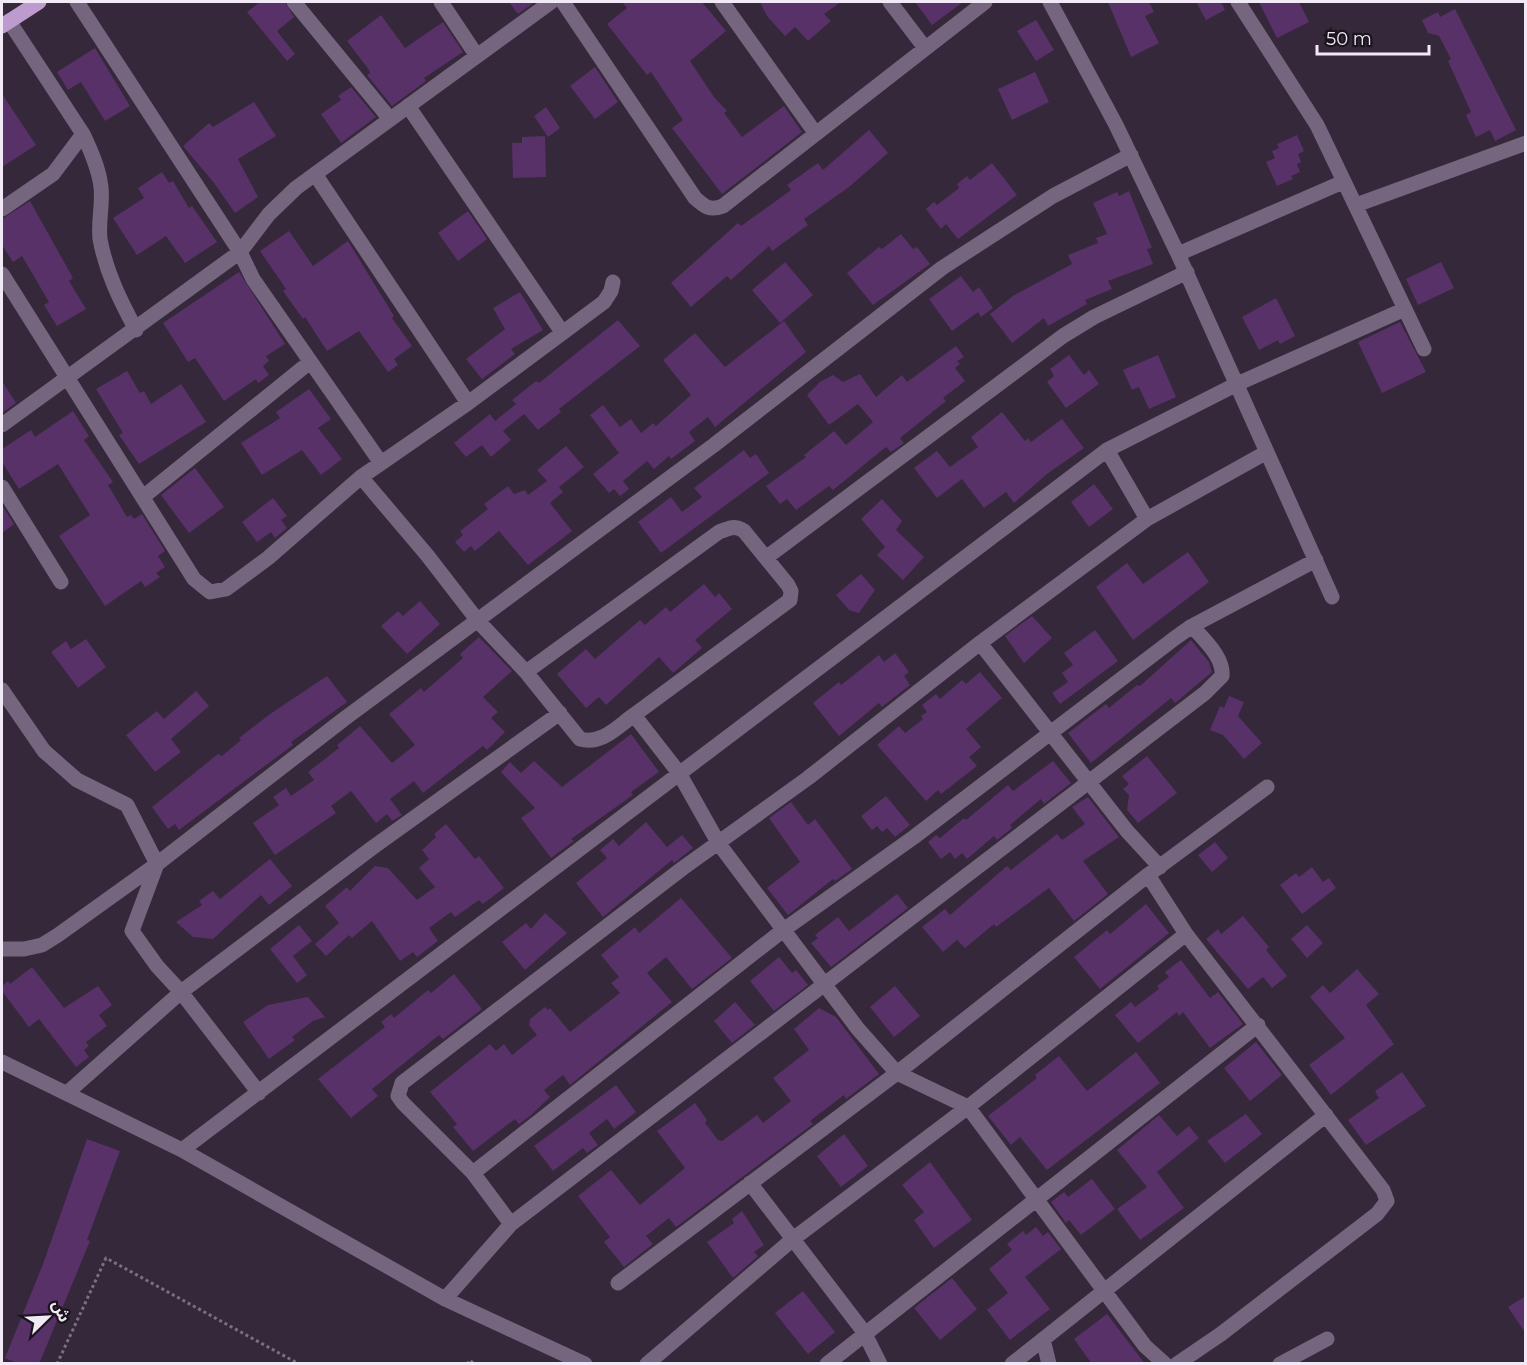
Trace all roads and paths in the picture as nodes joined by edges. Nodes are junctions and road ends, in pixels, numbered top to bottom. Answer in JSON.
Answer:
{"nodes":[{"id":1,"x":39,"y":2,"type":"edge"},
{"id":2,"x":77,"y":2,"type":"edge"},
{"id":3,"x":294,"y":2,"type":"edge"},
{"id":4,"x":441,"y":2,"type":"edge"},
{"id":5,"x":551,"y":2,"type":"edge"},
{"id":6,"x":564,"y":2,"type":"edge"},
{"id":7,"x":722,"y":2,"type":"edge"},
{"id":8,"x":890,"y":2,"type":"edge"},
{"id":9,"x":985,"y":2,"type":"edge"},
{"id":10,"x":1050,"y":2,"type":"edge"},
{"id":11,"x":1238,"y":2,"type":"edge"},
{"id":12,"x":5,"y":23,"type":"edge"},
{"id":13,"x":925,"y":48,"type":"junction"},
{"id":14,"x":477,"y":56,"type":"junction"},
{"id":15,"x":408,"y":106,"type":"junction"},
{"id":16,"x":390,"y":119,"type":"junction"},
{"id":17,"x":83,"y":134,"type":"junction"},
{"id":18,"x":816,"y":134,"type":"junction"},
{"id":19,"x":1526,"y":143,"type":"edge"},
{"id":20,"x":1131,"y":155,"type":"junction"},
{"id":21,"x":315,"y":174,"type":"junction"},
{"id":22,"x":1343,"y":182,"type":"junction"},
{"id":23,"x":1356,"y":205,"type":"junction"},
{"id":24,"x":2,"y":209,"type":"edge"},
{"id":25,"x":240,"y":252,"type":"junction"},
{"id":26,"x":1179,"y":254,"type":"junction"},
{"id":27,"x":1187,"y":272,"type":"junction"},
{"id":28,"x":2,"y":274,"type":"edge"},
{"id":29,"x":613,"y":282,"type":"dead end"},
{"id":30,"x":1405,"y":309,"type":"junction"},
{"id":31,"x":136,"y":330,"type":"junction"},
{"id":32,"x":562,"y":332,"type":"junction"},
{"id":33,"x":1424,"y":349,"type":"dead end"},
{"id":34,"x":310,"y":362,"type":"junction"},
{"id":35,"x":67,"y":378,"type":"junction"},
{"id":36,"x":1237,"y":384,"type":"junction"},
{"id":37,"x":468,"y":403,"type":"junction"},
{"id":38,"x":2,"y":425,"type":"edge"},
{"id":39,"x":1107,"y":450,"type":"junction"},
{"id":40,"x":1268,"y":452,"type":"junction"},
{"id":41,"x":381,"y":463,"type":"junction"},
{"id":42,"x":361,"y":477,"type":"junction"},
{"id":43,"x":2,"y":487,"type":"edge"},
{"id":44,"x":143,"y":497,"type":"junction"},
{"id":45,"x":1147,"y":519,"type":"junction"},
{"id":46,"x":767,"y":557,"type":"junction"},
{"id":47,"x":1316,"y":560,"type":"junction"},
{"id":48,"x":61,"y":582,"type":"dead end"},
{"id":49,"x":1332,"y":597,"type":"dead end"},
{"id":50,"x":478,"y":621,"type":"junction"},
{"id":51,"x":1192,"y":626,"type":"junction"},
{"id":52,"x":980,"y":643,"type":"junction"},
{"id":53,"x":526,"y":672,"type":"junction"},
{"id":54,"x":2,"y":690,"type":"edge"},
{"id":55,"x":560,"y":713,"type":"junction"},
{"id":56,"x":634,"y":715,"type":"junction"},
{"id":57,"x":1051,"y":732,"type":"junction"},
{"id":58,"x":679,"y":773,"type":"junction"},
{"id":59,"x":1090,"y":783,"type":"junction"},
{"id":60,"x":1267,"y":787,"type":"dead end"},
{"id":61,"x":719,"y":844,"type":"junction"},
{"id":62,"x":157,"y":864,"type":"junction"},
{"id":63,"x":1154,"y":871,"type":"junction"},
{"id":64,"x":782,"y":931,"type":"junction"},
{"id":65,"x":1186,"y":934,"type":"junction"},
{"id":66,"x":2,"y":949,"type":"edge"},
{"id":67,"x":825,"y":984,"type":"junction"},
{"id":68,"x":181,"y":992,"type":"junction"},
{"id":69,"x":1258,"y":1025,"type":"junction"},
{"id":70,"x":2,"y":1062,"type":"edge"},
{"id":71,"x":897,"y":1073,"type":"junction"},
{"id":72,"x":67,"y":1093,"type":"junction"},
{"id":73,"x":259,"y":1093,"type":"junction"},
{"id":74,"x":968,"y":1107,"type":"junction"},
{"id":75,"x":1326,"y":1116,"type":"junction"},
{"id":76,"x":182,"y":1150,"type":"junction"},
{"id":77,"x":473,"y":1173,"type":"junction"},
{"id":78,"x":750,"y":1183,"type":"junction"},
{"id":79,"x":1035,"y":1198,"type":"junction"},
{"id":80,"x":511,"y":1224,"type":"junction"},
{"id":81,"x":793,"y":1239,"type":"junction"},
{"id":82,"x":618,"y":1283,"type":"dead end"},
{"id":83,"x":1105,"y":1291,"type":"junction"},
{"id":84,"x":445,"y":1299,"type":"junction"},
{"id":85,"x":864,"y":1332,"type":"junction"},
{"id":86,"x":1043,"y":1338,"type":"junction"},
{"id":87,"x":1327,"y":1339,"type":"dead end"},
{"id":88,"x":1012,"y":1363,"type":"edge"},
{"id":89,"x":57,"y":1364,"type":"edge"},
{"id":90,"x":299,"y":1364,"type":"edge"},
{"id":91,"x":467,"y":1364,"type":"edge"},
{"id":92,"x":474,"y":1364,"type":"edge"},
{"id":93,"x":585,"y":1364,"type":"edge"},
{"id":94,"x":647,"y":1364,"type":"edge"},
{"id":95,"x":827,"y":1364,"type":"edge"},
{"id":96,"x":880,"y":1364,"type":"edge"},
{"id":97,"x":1049,"y":1364,"type":"edge"},
{"id":98,"x":1165,"y":1364,"type":"edge"},
{"id":99,"x":1177,"y":1364,"type":"edge"},
{"id":100,"x":1280,"y":1364,"type":"edge"}],
"edges":[{"from":1,"to":12,"type":"main road"},
{"from":2,"to":25,"type":"street"},
{"from":3,"to":16,"type":"street"},
{"from":4,"to":14,"type":"street"},
{"from":5,"to":14,"type":"street"},
{"from":6,"to":18,"type":"street"},
{"from":7,"to":18,"type":"street"},
{"from":8,"to":13,"type":"street"},
{"from":9,"to":13,"type":"street"},
{"from":10,"to":20,"type":"street"},
{"from":11,"to":22,"type":"street"},
{"from":12,"to":17,"type":"street"},
{"from":13,"to":18,"type":"street"},
{"from":14,"to":15,"type":"street"},
{"from":15,"to":16,"type":"street"},
{"from":15,"to":32,"type":"street"},
{"from":16,"to":21,"type":"street"},
{"from":17,"to":24,"type":"street"},
{"from":17,"to":31,"type":"street"},
{"from":19,"to":23,"type":"street"},
{"from":20,"to":26,"type":"street"},
{"from":20,"to":50,"type":"street"},
{"from":21,"to":25,"type":"street"},
{"from":21,"to":37,"type":"street"},
{"from":22,"to":23,"type":"street"},
{"from":22,"to":26,"type":"street"},
{"from":23,"to":30,"type":"street"},
{"from":25,"to":31,"type":"street"},
{"from":25,"to":34,"type":"street"},
{"from":26,"to":27,"type":"street"},
{"from":27,"to":36,"type":"street"},
{"from":27,"to":46,"type":"street"},
{"from":28,"to":35,"type":"street"},
{"from":29,"to":32,"type":"street"},
{"from":30,"to":33,"type":"street"},
{"from":30,"to":36,"type":"street"},
{"from":31,"to":35,"type":"street"},
{"from":32,"to":37,"type":"street"},
{"from":34,"to":41,"type":"street"},
{"from":34,"to":44,"type":"street"},
{"from":35,"to":38,"type":"street"},
{"from":35,"to":44,"type":"street"},
{"from":36,"to":39,"type":"street"},
{"from":36,"to":40,"type":"street"},
{"from":37,"to":41,"type":"street"},
{"from":39,"to":45,"type":"street"},
{"from":39,"to":58,"type":"street"},
{"from":40,"to":45,"type":"street"},
{"from":40,"to":47,"type":"street"},
{"from":41,"to":42,"type":"street"},
{"from":42,"to":44,"type":"street"},
{"from":42,"to":50,"type":"street"},
{"from":43,"to":48,"type":"street"},
{"from":45,"to":52,"type":"street"},
{"from":46,"to":53,"type":"street"},
{"from":46,"to":56,"type":"street"},
{"from":47,"to":49,"type":"street"},
{"from":47,"to":51,"type":"street"},
{"from":50,"to":53,"type":"street"},
{"from":50,"to":62,"type":"street"},
{"from":51,"to":57,"type":"street"},
{"from":51,"to":59,"type":"street"},
{"from":52,"to":57,"type":"street"},
{"from":52,"to":61,"type":"street"},
{"from":53,"to":55,"type":"street"},
{"from":54,"to":62,"type":"street"},
{"from":55,"to":56,"type":"street"},
{"from":55,"to":68,"type":"street"},
{"from":56,"to":58,"type":"street"},
{"from":57,"to":59,"type":"street"},
{"from":57,"to":64,"type":"street"},
{"from":58,"to":61,"type":"street"},
{"from":58,"to":73,"type":"street"},
{"from":59,"to":63,"type":"street"},
{"from":59,"to":67,"type":"street"},
{"from":60,"to":63,"type":"street"},
{"from":61,"to":64,"type":"street"},
{"from":61,"to":77,"type":"street"},
{"from":62,"to":66,"type":"street"},
{"from":62,"to":68,"type":"street"},
{"from":63,"to":65,"type":"street"},
{"from":63,"to":71,"type":"street"},
{"from":64,"to":67,"type":"street"},
{"from":64,"to":77,"type":"street"},
{"from":65,"to":69,"type":"street"},
{"from":65,"to":74,"type":"street"},
{"from":67,"to":71,"type":"street"},
{"from":67,"to":80,"type":"street"},
{"from":68,"to":72,"type":"street"},
{"from":68,"to":73,"type":"street"},
{"from":69,"to":75,"type":"street"},
{"from":69,"to":79,"type":"street"},
{"from":70,"to":72,"type":"street"},
{"from":71,"to":74,"type":"street"},
{"from":71,"to":78,"type":"street"},
{"from":72,"to":76,"type":"street"},
{"from":73,"to":76,"type":"street"},
{"from":74,"to":79,"type":"street"},
{"from":74,"to":81,"type":"street"},
{"from":75,"to":83,"type":"street"},
{"from":75,"to":99,"type":"street"},
{"from":76,"to":84,"type":"street"},
{"from":77,"to":80,"type":"street"},
{"from":78,"to":81,"type":"street"},
{"from":78,"to":82,"type":"street"},
{"from":79,"to":83,"type":"street"},
{"from":79,"to":85,"type":"street"},
{"from":80,"to":84,"type":"street"},
{"from":81,"to":85,"type":"street"},
{"from":81,"to":94,"type":"street"},
{"from":83,"to":86,"type":"street"},
{"from":83,"to":98,"type":"street"},
{"from":84,"to":93,"type":"street"},
{"from":85,"to":95,"type":"street"},
{"from":85,"to":96,"type":"street"},
{"from":86,"to":88,"type":"street"},
{"from":86,"to":97,"type":"street"},
{"from":87,"to":100,"type":"street"},
{"from":89,"to":90,"type":"path"},
{"from":91,"to":92,"type":"path"}]}
